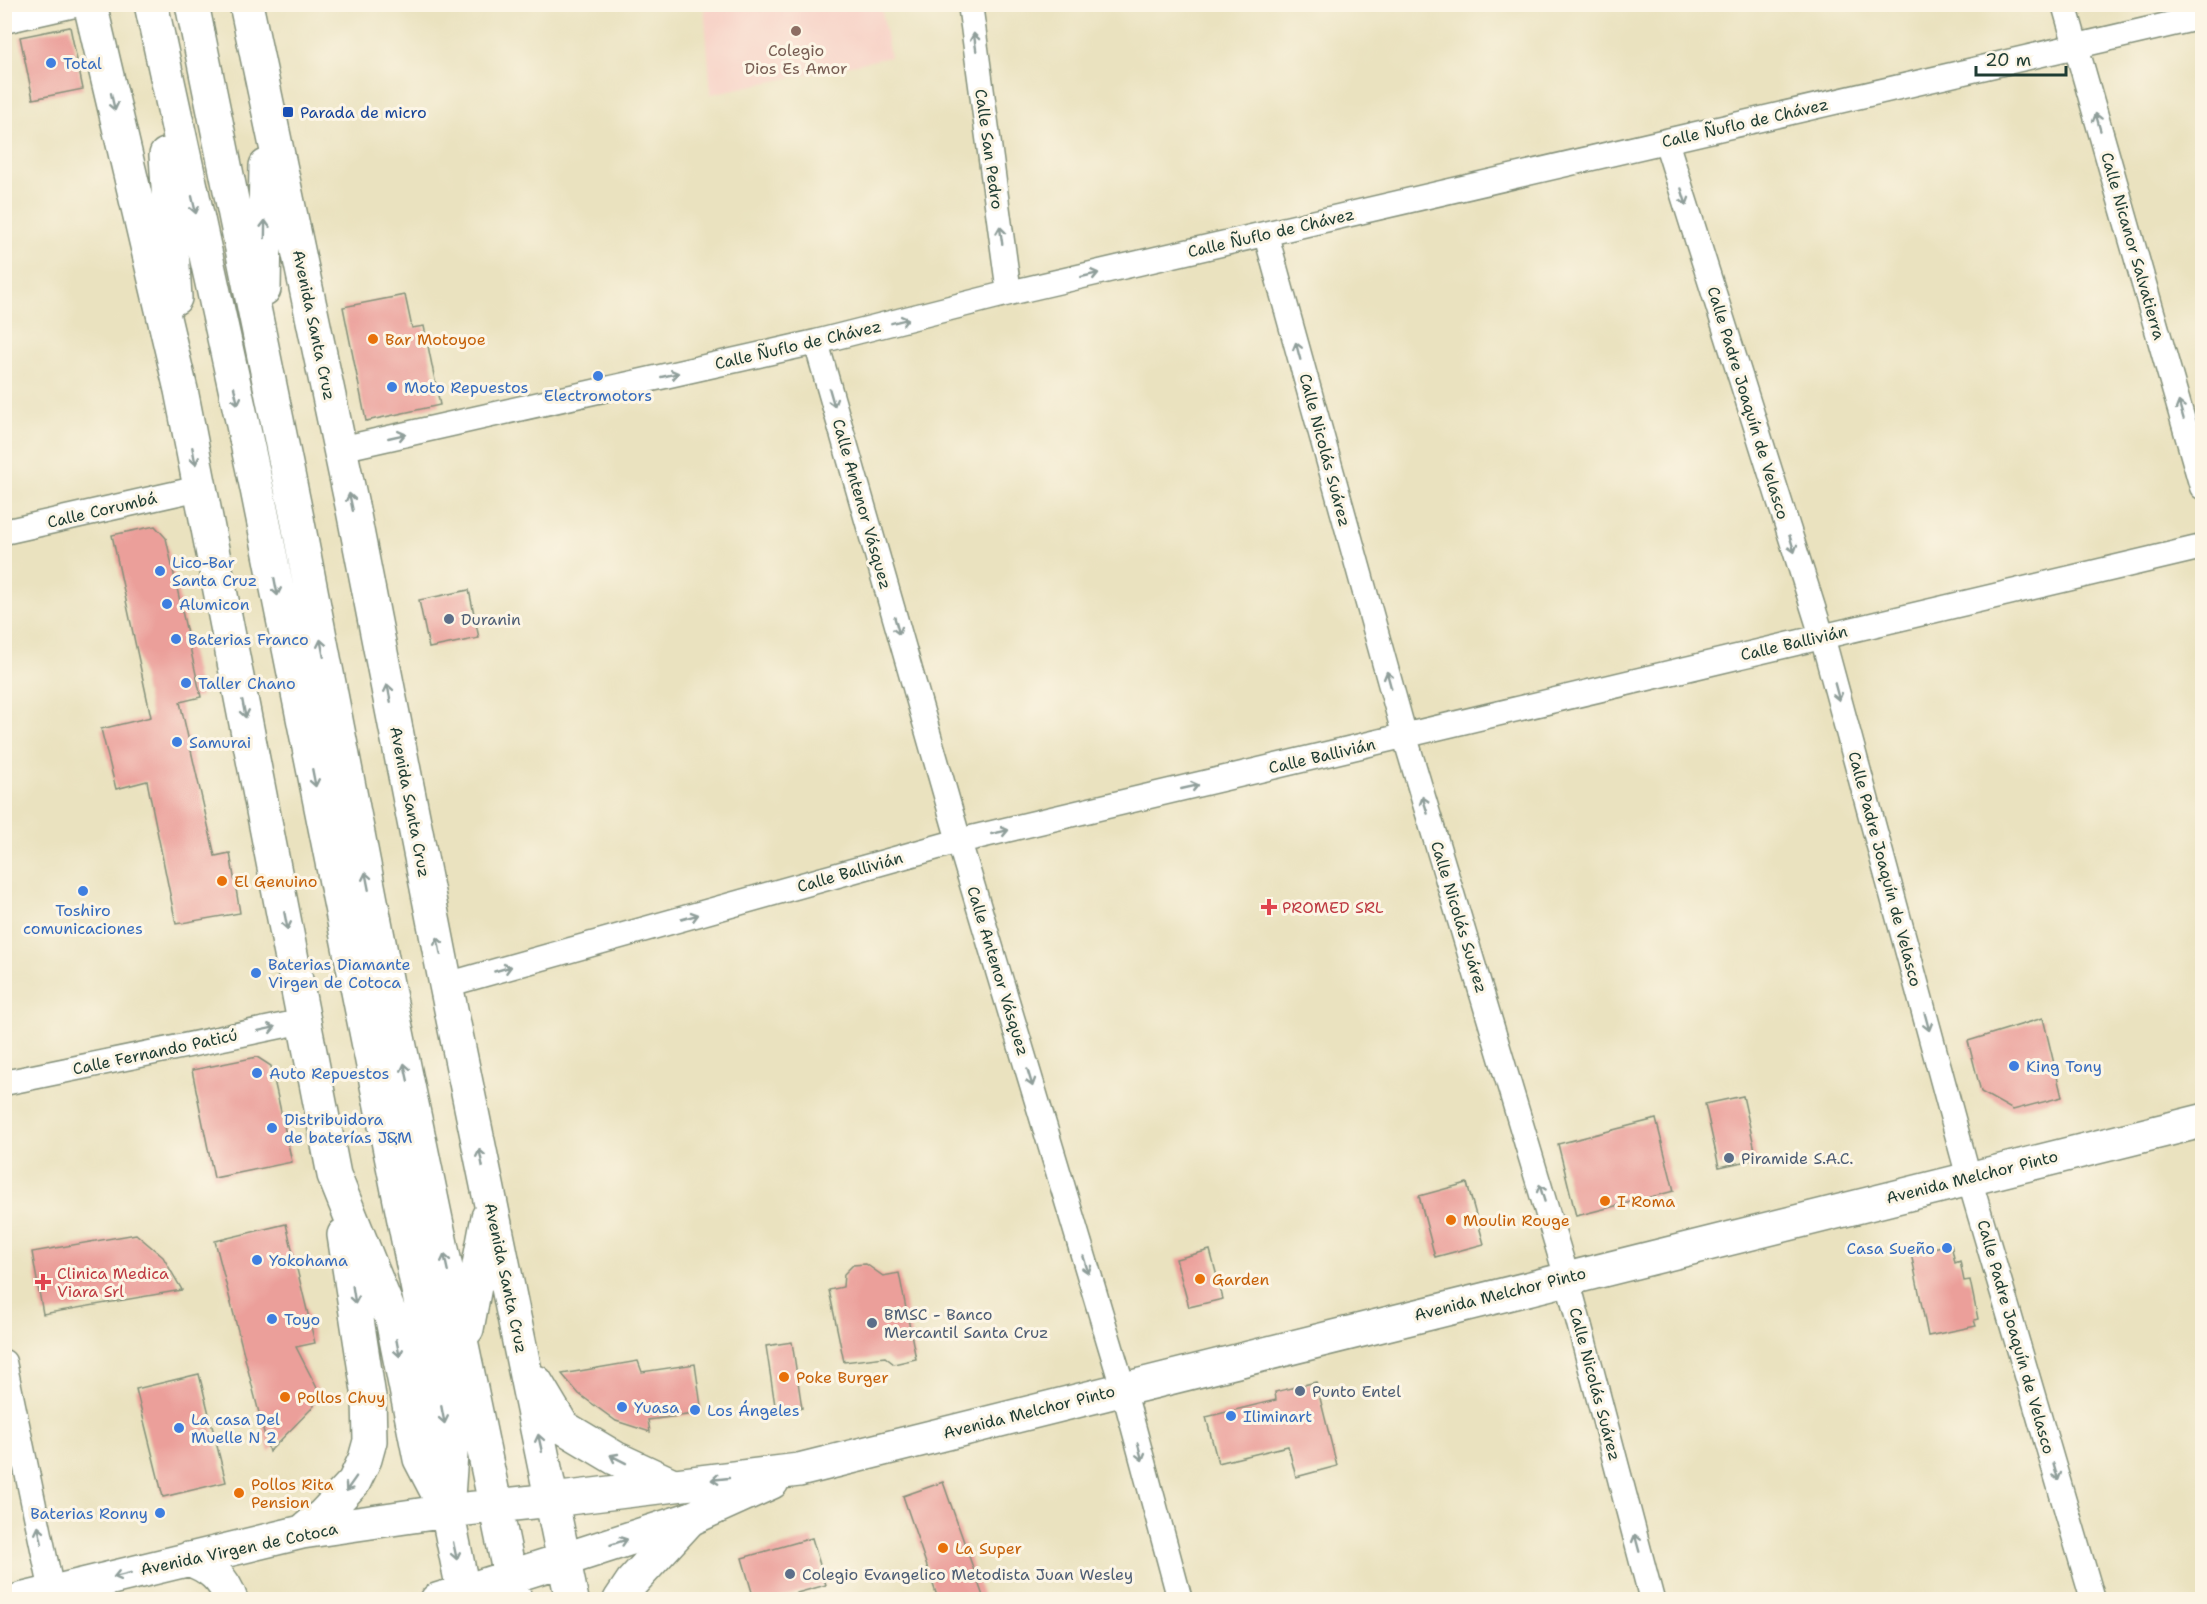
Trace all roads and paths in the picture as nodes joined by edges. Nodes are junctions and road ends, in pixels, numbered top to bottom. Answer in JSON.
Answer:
{"nodes":[{"id":1,"x":79,"y":4,"type":"edge"},
{"id":2,"x":90,"y":4,"type":"edge"},
{"id":3,"x":151,"y":4,"type":"edge"},
{"id":4,"x":192,"y":4,"type":"edge"},
{"id":5,"x":246,"y":4,"type":"edge"},
{"id":6,"x":970,"y":4,"type":"edge"},
{"id":7,"x":2064,"y":4,"type":"edge"},
{"id":8,"x":2202,"y":17,"type":"edge"},
{"id":9,"x":4,"y":21,"type":"edge"},
{"id":10,"x":2076,"y":46,"type":"junction"},
{"id":11,"x":160,"y":54,"type":"junction"},
{"id":12,"x":267,"y":108,"type":"junction"},
{"id":13,"x":1666,"y":141,"type":"junction"},
{"id":14,"x":1266,"y":235,"type":"junction"},
{"id":15,"x":1009,"y":293,"type":"junction"},
{"id":16,"x":816,"y":342,"type":"junction"},
{"id":17,"x":262,"y":350,"type":"junction"},
{"id":18,"x":181,"y":390,"type":"junction"},
{"id":19,"x":340,"y":449,"type":"junction"},
{"id":20,"x":2202,"y":487,"type":"edge"},
{"id":21,"x":200,"y":488,"type":"junction"},
{"id":22,"x":4,"y":532,"type":"edge"},
{"id":23,"x":2202,"y":547,"type":"edge"},
{"id":24,"x":1821,"y":636,"type":"junction"},
{"id":25,"x":1404,"y":736,"type":"junction"},
{"id":26,"x":958,"y":841,"type":"junction"},
{"id":27,"x":446,"y":985,"type":"junction"},
{"id":28,"x":305,"y":1021,"type":"junction"},
{"id":29,"x":4,"y":1083,"type":"edge"},
{"id":30,"x":2202,"y":1120,"type":"edge"},
{"id":31,"x":334,"y":1175,"type":"junction"},
{"id":32,"x":1970,"y":1178,"type":"junction"},
{"id":33,"x":490,"y":1204,"type":"junction"},
{"id":34,"x":1567,"y":1278,"type":"junction"},
{"id":35,"x":519,"y":1339,"type":"junction"},
{"id":36,"x":463,"y":1345,"type":"junction"},
{"id":37,"x":4,"y":1362,"type":"edge"},
{"id":38,"x":1123,"y":1388,"type":"junction"},
{"id":39,"x":799,"y":1470,"type":"junction"},
{"id":40,"x":671,"y":1484,"type":"junction"},
{"id":41,"x":552,"y":1500,"type":"junction"},
{"id":42,"x":496,"y":1507,"type":"junction"},
{"id":43,"x":447,"y":1511,"type":"junction"},
{"id":44,"x":690,"y":1519,"type":"junction"},
{"id":45,"x":302,"y":1532,"type":"junction"},
{"id":46,"x":188,"y":1559,"type":"junction"},
{"id":47,"x":563,"y":1560,"type":"junction"},
{"id":48,"x":513,"y":1588,"type":"edge"},
{"id":49,"x":52,"y":1592,"type":"junction"},
{"id":50,"x":455,"y":1597,"type":"edge"},
{"id":51,"x":20,"y":1599,"type":"edge"},
{"id":52,"x":231,"y":1599,"type":"edge"},
{"id":53,"x":572,"y":1599,"type":"edge"},
{"id":54,"x":620,"y":1599,"type":"edge"},
{"id":55,"x":1180,"y":1599,"type":"edge"},
{"id":56,"x":1652,"y":1599,"type":"edge"},
{"id":57,"x":2093,"y":1599,"type":"edge"}],
"edges":[{"from":1,"to":9,"type":"street"},
{"from":2,"to":18,"type":"main road","one_way":true},
{"from":3,"to":11,"type":"main road"},
{"from":4,"to":17,"type":"main road"},
{"from":5,"to":12,"type":"main road","name":"Avenida Santa Cruz"},
{"from":15,"to":6,"type":"street","name":"Calle San Pedro","one_way":true},
{"from":7,"to":10,"type":"street","name":"Calle Nicanor Salvatierra"},
{"from":8,"to":10,"type":"street","name":"Calle Ñuflo de Chávez"},
{"from":10,"to":13,"type":"street","name":"Calle Ñuflo de Chávez"},
{"from":20,"to":10,"type":"street","name":"Calle Nicanor Salvatierra","one_way":true},
{"from":11,"to":18,"type":"main road"},
{"from":11,"to":43,"type":"main road","one_way":true},
{"from":17,"to":12,"type":"main road","one_way":true},
{"from":12,"to":19,"type":"main road","name":"Avenida Santa Cruz"},
{"from":13,"to":14,"type":"street","name":"Calle Ñuflo de Chávez"},
{"from":13,"to":24,"type":"street","name":"Calle Padre Joaquín de Velasco","one_way":true},
{"from":15,"to":14,"type":"street","name":"Calle Ñuflo de Chávez","one_way":true},
{"from":25,"to":14,"type":"street","name":"Calle Nicolás Suárez","one_way":true},
{"from":16,"to":15,"type":"street","name":"Calle Ñuflo de Chávez","one_way":true},
{"from":19,"to":16,"type":"street","name":"Calle Ñuflo de Chávez","one_way":true},
{"from":16,"to":26,"type":"street","name":"Calle Antenor Vásquez","one_way":true},
{"from":36,"to":17,"type":"main road","one_way":true},
{"from":18,"to":21,"type":"main road","one_way":true},
{"from":27,"to":19,"type":"main road","name":"Avenida Santa Cruz","one_way":true},
{"from":21,"to":22,"type":"street","name":"Calle Corumbá"},
{"from":21,"to":28,"type":"main road","one_way":true},
{"from":23,"to":24,"type":"street","name":"Calle Ballivián"},
{"from":24,"to":25,"type":"street","name":"Calle Ballivián"},
{"from":24,"to":32,"type":"street","name":"Calle Padre Joaquín de Velasco","one_way":true},
{"from":26,"to":25,"type":"street","name":"Calle Ballivián","one_way":true},
{"from":34,"to":25,"type":"street","name":"Calle Nicolás Suárez","one_way":true},
{"from":27,"to":26,"type":"street","name":"Calle Ballivián","one_way":true},
{"from":26,"to":38,"type":"street","name":"Calle Antenor Vásquez","one_way":true},
{"from":33,"to":27,"type":"main road","name":"Avenida Santa Cruz","one_way":true},
{"from":29,"to":28,"type":"street","name":"Calle Fernando Paticú","one_way":true},
{"from":28,"to":31,"type":"main road"},
{"from":30,"to":32,"type":"main road","name":"Avenida Melchor Pinto"},
{"from":31,"to":43,"type":"main road","one_way":true},
{"from":31,"to":45,"type":"main road","one_way":true},
{"from":32,"to":34,"type":"main road","name":"Avenida Melchor Pinto"},
{"from":32,"to":57,"type":"street","name":"Calle Padre Joaquín de Velasco","one_way":true},
{"from":33,"to":35,"type":"main road","name":"Avenida Santa Cruz"},
{"from":33,"to":36,"type":"main road"},
{"from":34,"to":38,"type":"main road","name":"Avenida Melchor Pinto"},
{"from":56,"to":34,"type":"street","name":"Calle Nicolás Suárez","one_way":true},
{"from":40,"to":35,"type":"main road","one_way":true},
{"from":41,"to":35,"type":"main road","name":"Avenida Santa Cruz","one_way":true},
{"from":36,"to":42,"type":"main road"},
{"from":49,"to":37,"type":"street","one_way":true},
{"from":38,"to":39,"type":"main road","name":"Avenida Melchor Pinto"},
{"from":38,"to":55,"type":"street","name":"Calle Antenor Vásquez","one_way":true},
{"from":39,"to":40,"type":"main road","name":"Avenida Melchor Pinto","one_way":true},
{"from":39,"to":44,"type":"main road","name":"Avenida Melchor Pinto"},
{"from":40,"to":41,"type":"main road","name":"Avenida Melchor Pinto"},
{"from":41,"to":42,"type":"main road","name":"Avenida Melchor Pinto"},
{"from":41,"to":47,"type":"main road","name":"Avenida Santa Cruz"},
{"from":42,"to":43,"type":"main road","name":"Avenida Virgen de Cotoca"},
{"from":42,"to":48,"type":"main road"},
{"from":43,"to":45,"type":"main road","name":"Avenida Virgen de Cotoca"},
{"from":43,"to":50,"type":"main road","one_way":true},
{"from":47,"to":44,"type":"main road","name":"Avenida Melchor Pinto","one_way":true},
{"from":44,"to":54,"type":"main road"},
{"from":45,"to":46,"type":"main road","name":"Avenida Virgen de Cotoca"},
{"from":46,"to":49,"type":"main road","name":"Avenida Virgen de Cotoca","one_way":true},
{"from":46,"to":52,"type":"main road"},
{"from":47,"to":48,"type":"main road","name":"Avenida Melchor Pinto"},
{"from":47,"to":53,"type":"main road","name":"Avenida Santa Cruz"},
{"from":48,"to":50,"type":"main road"},
{"from":49,"to":51,"type":"main road","name":"Avenida Virgen de Cotoca"}]}
